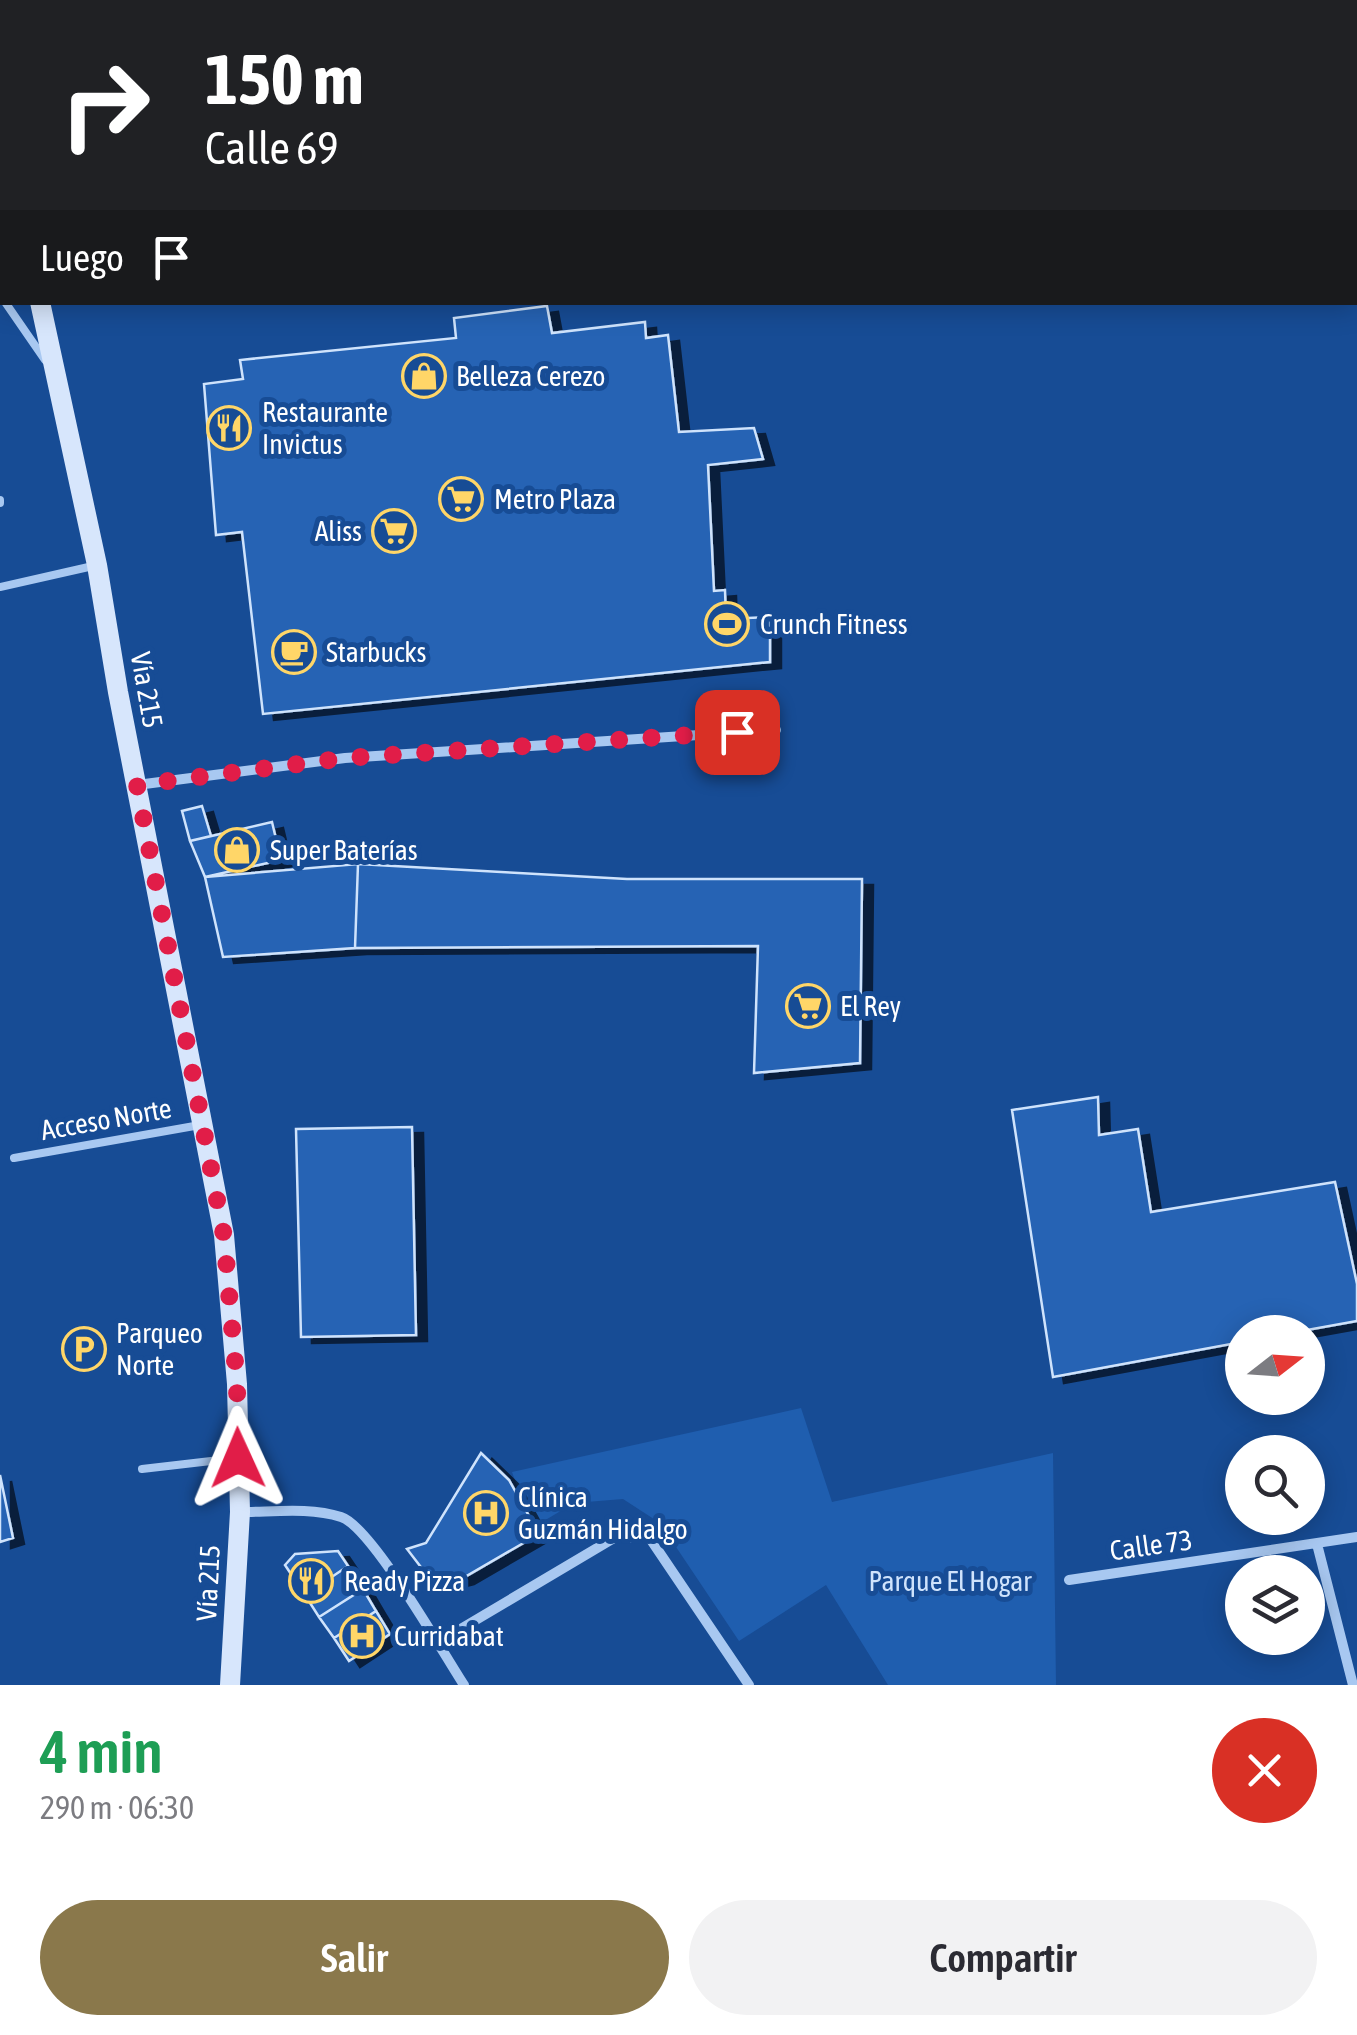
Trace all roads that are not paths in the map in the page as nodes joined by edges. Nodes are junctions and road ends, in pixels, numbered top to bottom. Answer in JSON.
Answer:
{"nodes":[{"id":1,"x":6,"y":305,"type":"edge"},
{"id":2,"x":41,"y":305,"type":"edge"},
{"id":3,"x":57,"y":377,"type":"junction"},
{"id":4,"x":97,"y":565,"type":"junction"},
{"id":5,"x":0,"y":587,"type":"edge"},
{"id":6,"x":776,"y":730,"type":"dead end"},
{"id":7,"x":137,"y":785,"type":"junction"},
{"id":8,"x":204,"y":1125,"type":"junction"},
{"id":9,"x":14,"y":1158,"type":"dead end"},
{"id":10,"x":238,"y":1458,"type":"junction"},
{"id":11,"x":142,"y":1469,"type":"dead end"},
{"id":12,"x":240,"y":1512,"type":"junction"},
{"id":13,"x":1357,"y":1536,"type":"edge"},
{"id":14,"x":1317,"y":1544,"type":"junction"},
{"id":15,"x":1069,"y":1580,"type":"dead end"},
{"id":16,"x":437,"y":1643,"type":"junction"},
{"id":17,"x":230,"y":1685,"type":"edge"},
{"id":18,"x":464,"y":1685,"type":"edge"},
{"id":19,"x":748,"y":1685,"type":"edge"},
{"id":20,"x":1353,"y":1685,"type":"edge"}],
"edges":[{"from":1,"to":3,"type":"lane"},
{"from":2,"to":3,"type":"main road","name":"Vía 215"},
{"from":3,"to":4,"type":"main road","name":"Vía 215"},
{"from":4,"to":5,"type":"lane"},
{"from":4,"to":7,"type":"main road","name":"Vía 215"},
{"from":6,"to":7,"type":"street"},
{"from":7,"to":8,"type":"main road","name":"Vía 215"},
{"from":8,"to":9,"type":"lane","name":"Acceso Norte"},
{"from":8,"to":10,"type":"main road","name":"Vía 215"},
{"from":10,"to":11,"type":"lane"},
{"from":10,"to":12,"type":"main road","name":"Vía 215"},
{"from":12,"to":16,"type":"street"},
{"from":12,"to":17,"type":"main road","name":"Vía 215"},
{"from":13,"to":14,"type":"street","name":"Calle 73"},
{"from":14,"to":15,"type":"street","name":"Calle 73"},
{"from":14,"to":20,"type":"street"},
{"from":16,"to":18,"type":"street"},
{"from":16,"to":19,"type":"street"}]}
